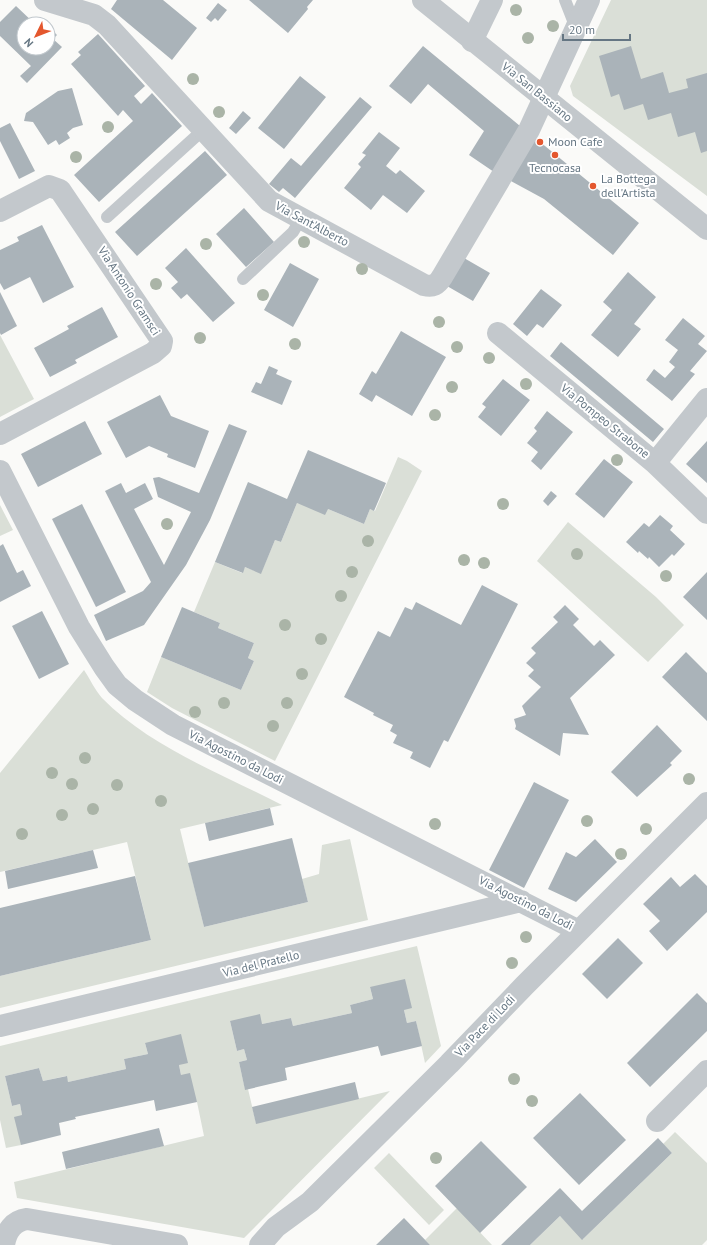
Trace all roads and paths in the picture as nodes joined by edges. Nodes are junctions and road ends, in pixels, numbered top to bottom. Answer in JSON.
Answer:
{"nodes":[{"id":1,"x":44,"y":0,"type":"edge"},
{"id":2,"x":423,"y":0,"type":"edge"},
{"id":3,"x":492,"y":0,"type":"edge"},
{"id":4,"x":565,"y":0,"type":"edge"},
{"id":5,"x":589,"y":0,"type":"edge"},
{"id":6,"x":99,"y":7,"type":"edge"},
{"id":7,"x":576,"y":28,"type":"junction"},
{"id":8,"x":472,"y":41,"type":"junction"},
{"id":9,"x":543,"y":97,"type":"junction"},
{"id":10,"x":202,"y":130,"type":"junction"},
{"id":11,"x":0,"y":211,"type":"edge"},
{"id":12,"x":107,"y":216,"type":"dead end"},
{"id":13,"x":302,"y":217,"type":"junction"},
{"id":14,"x":707,"y":229,"type":"edge"},
{"id":15,"x":243,"y":279,"type":"dead end"},
{"id":16,"x":498,"y":333,"type":"dead end"},
{"id":17,"x":707,"y":399,"type":"edge"},
{"id":18,"x":0,"y":434,"type":"edge"},
{"id":19,"x":655,"y":462,"type":"junction"},
{"id":20,"x":0,"y":471,"type":"edge"},
{"id":21,"x":707,"y":513,"type":"edge"},
{"id":22,"x":707,"y":803,"type":"edge"},
{"id":23,"x":521,"y":901,"type":"junction"},
{"id":24,"x":579,"y":931,"type":"junction"},
{"id":25,"x":0,"y":1026,"type":"edge"},
{"id":26,"x":707,"y":1071,"type":"edge"},
{"id":27,"x":657,"y":1121,"type":"dead end"},
{"id":28,"x":5,"y":1230,"type":"edge"},
{"id":29,"x":177,"y":1245,"type":"edge"},
{"id":30,"x":260,"y":1245,"type":"edge"}],
"edges":[{"from":1,"to":6,"type":"street","name":"Via Sant'Alberto"},
{"from":2,"to":8,"type":"street","name":"Via San Bassiano"},
{"from":3,"to":8,"type":"street"},
{"from":4,"to":7,"type":"lane"},
{"from":5,"to":7,"type":"street"},
{"from":6,"to":10,"type":"street","name":"Via Sant'Alberto"},
{"from":7,"to":9,"type":"street"},
{"from":8,"to":9,"type":"street","name":"Via San Bassiano"},
{"from":9,"to":13,"type":"street","name":"Via Sant'Alberto"},
{"from":9,"to":14,"type":"street","name":"Via San Bassiano"},
{"from":10,"to":12,"type":"lane"},
{"from":10,"to":13,"type":"street","name":"Via Sant'Alberto"},
{"from":11,"to":18,"type":"street","name":"Via Antonio Gramsci"},
{"from":13,"to":15,"type":"lane"},
{"from":16,"to":19,"type":"street","name":"Via Pompeo Strabone"},
{"from":17,"to":19,"type":"street"},
{"from":19,"to":21,"type":"street","name":"Via Pompeo Strabone"},
{"from":20,"to":23,"type":"street","name":"Via Agostino da Lodi"},
{"from":22,"to":24,"type":"street","name":"Via Pace di Lodi"},
{"from":23,"to":24,"type":"street","name":"Via Agostino da Lodi"},
{"from":23,"to":25,"type":"street","name":"Via del Pratello"},
{"from":24,"to":30,"type":"street","name":"Via Pace di Lodi"},
{"from":26,"to":27,"type":"street"},
{"from":28,"to":29,"type":"street"}]}
